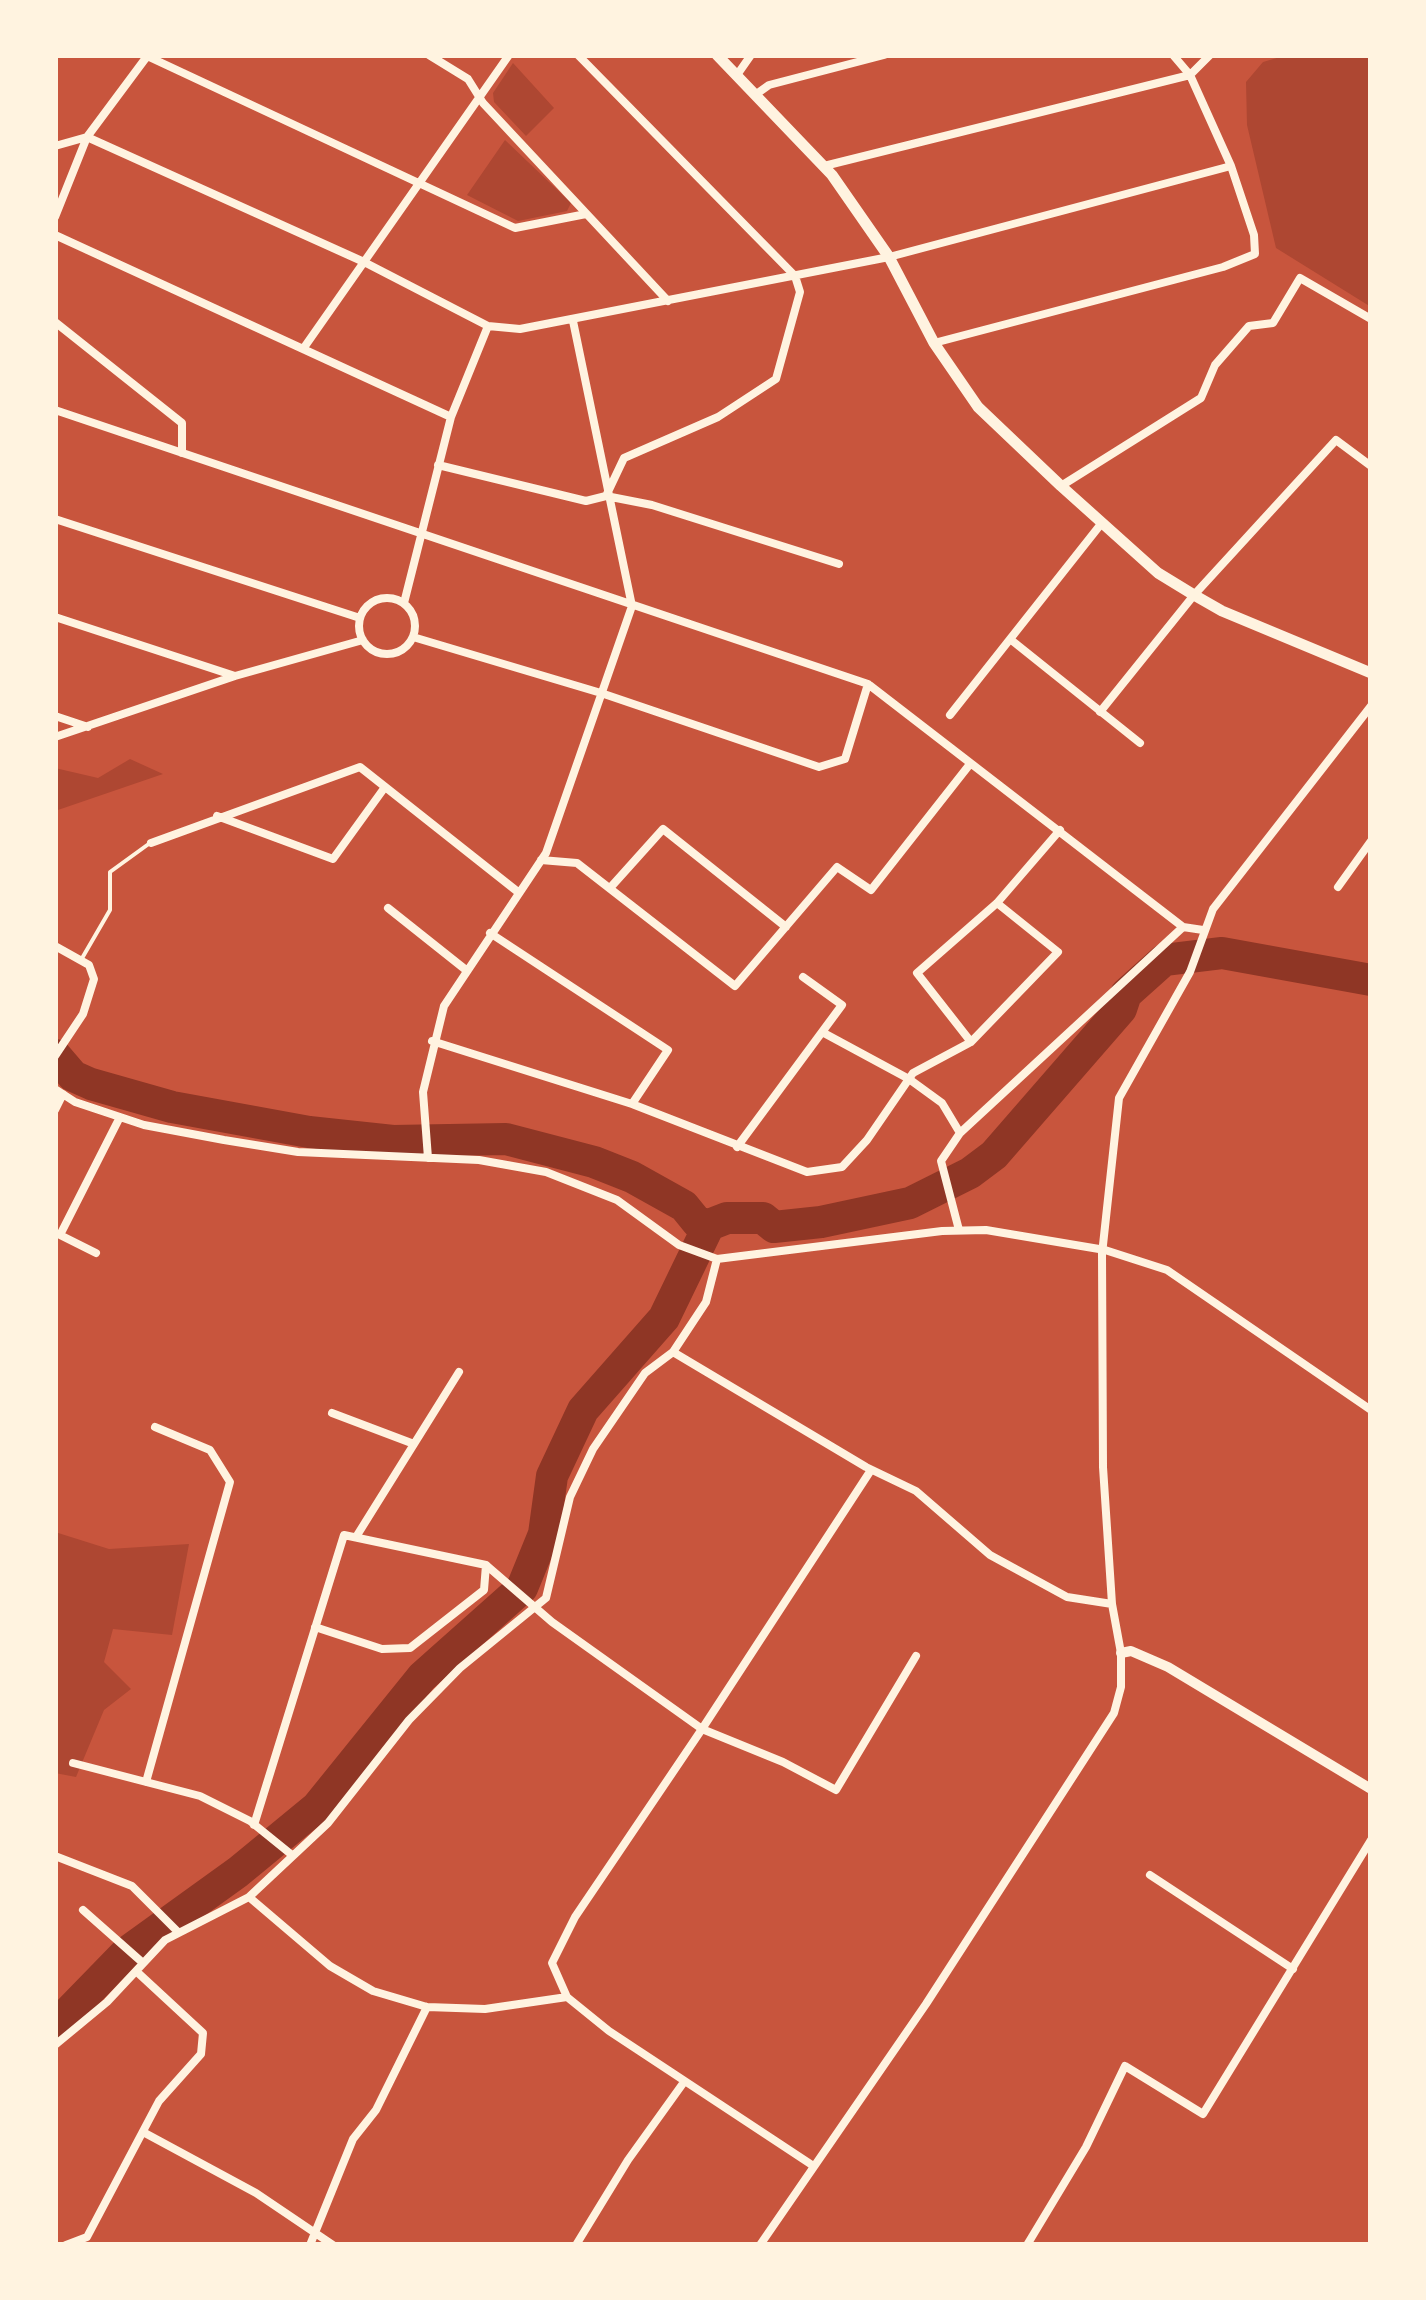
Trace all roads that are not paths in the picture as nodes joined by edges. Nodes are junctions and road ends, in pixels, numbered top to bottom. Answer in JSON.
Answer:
{"nodes":[{"id":1,"x":429,"y":55,"type":"edge"},
{"id":2,"x":509,"y":55,"type":"edge"},
{"id":3,"x":578,"y":55,"type":"edge"},
{"id":4,"x":717,"y":55,"type":"edge"},
{"id":5,"x":751,"y":55,"type":"edge"},
{"id":6,"x":884,"y":55,"type":"edge"},
{"id":7,"x":1174,"y":55,"type":"edge"},
{"id":8,"x":1210,"y":55,"type":"edge"},
{"id":9,"x":148,"y":56,"type":"edge"},
{"id":10,"x":737,"y":75,"type":"junction"},
{"id":11,"x":1190,"y":75,"type":"junction"},
{"id":12,"x":756,"y":95,"type":"junction"},
{"id":13,"x":480,"y":96,"type":"junction"},
{"id":14,"x":86,"y":137,"type":"junction"},
{"id":15,"x":55,"y":146,"type":"edge"},
{"id":16,"x":824,"y":166,"type":"junction"},
{"id":17,"x":1231,"y":166,"type":"junction"},
{"id":18,"x":418,"y":184,"type":"junction"},
{"id":19,"x":58,"y":201,"type":"edge"},
{"id":20,"x":586,"y":214,"type":"junction"},
{"id":21,"x":55,"y":217,"type":"edge"},
{"id":22,"x":55,"y":235,"type":"edge"},
{"id":23,"x":889,"y":257,"type":"junction"},
{"id":24,"x":364,"y":262,"type":"junction"},
{"id":25,"x":795,"y":276,"type":"junction"},
{"id":26,"x":668,"y":301,"type":"junction"},
{"id":27,"x":1371,"y":319,"type":"edge"},
{"id":28,"x":572,"y":321,"type":"junction"},
{"id":29,"x":55,"y":322,"type":"edge"},
{"id":30,"x":488,"y":326,"type":"junction"},
{"id":31,"x":934,"y":343,"type":"junction"},
{"id":32,"x":303,"y":348,"type":"junction"},
{"id":33,"x":55,"y":410,"type":"edge"},
{"id":34,"x":452,"y":417,"type":"junction"},
{"id":35,"x":182,"y":453,"type":"junction"},
{"id":36,"x":438,"y":466,"type":"junction"},
{"id":37,"x":1371,"y":466,"type":"edge"},
{"id":38,"x":1061,"y":486,"type":"junction"},
{"id":39,"x":606,"y":496,"type":"junction"},
{"id":40,"x":55,"y":519,"type":"edge"},
{"id":41,"x":1101,"y":524,"type":"junction"},
{"id":42,"x":419,"y":534,"type":"junction"},
{"id":43,"x":840,"y":564,"type":"dead end"},
{"id":44,"x":1194,"y":595,"type":"junction"},
{"id":45,"x":404,"y":603,"type":"junction"},
{"id":46,"x":632,"y":606,"type":"junction"},
{"id":47,"x":55,"y":617,"type":"edge"},
{"id":48,"x":360,"y":618,"type":"junction"},
{"id":49,"x":413,"y":637,"type":"junction"},
{"id":50,"x":1010,"y":639,"type":"junction"},
{"id":51,"x":363,"y":640,"type":"junction"},
{"id":52,"x":1371,"y":673,"type":"edge"},
{"id":53,"x":235,"y":676,"type":"junction"},
{"id":54,"x":868,"y":684,"type":"junction"},
{"id":55,"x":600,"y":693,"type":"junction"},
{"id":56,"x":1371,"y":706,"type":"edge"},
{"id":57,"x":1100,"y":712,"type":"junction"},
{"id":58,"x":950,"y":715,"type":"dead end"},
{"id":59,"x":55,"y":716,"type":"edge"},
{"id":60,"x":88,"y":727,"type":"junction"},
{"id":61,"x":55,"y":737,"type":"edge"},
{"id":62,"x":1140,"y":744,"type":"dead end"},
{"id":63,"x":970,"y":764,"type":"junction"},
{"id":64,"x":385,"y":787,"type":"junction"},
{"id":65,"x":216,"y":816,"type":"junction"},
{"id":66,"x":1060,"y":830,"type":"junction"},
{"id":67,"x":1371,"y":841,"type":"edge"},
{"id":68,"x":151,"y":842,"type":"joint"},
{"id":69,"x":541,"y":860,"type":"junction"},
{"id":70,"x":1338,"y":887,"type":"dead end"},
{"id":71,"x":610,"y":888,"type":"junction"},
{"id":72,"x":518,"y":892,"type":"junction"},
{"id":73,"x":997,"y":903,"type":"junction"},
{"id":74,"x":388,"y":908,"type":"dead end"},
{"id":75,"x":786,"y":927,"type":"junction"},
{"id":76,"x":1184,"y":927,"type":"junction"},
{"id":77,"x":1203,"y":930,"type":"junction"},
{"id":78,"x":490,"y":933,"type":"junction"},
{"id":79,"x":55,"y":946,"type":"edge"},
{"id":80,"x":81,"y":960,"type":"junction"},
{"id":81,"x":466,"y":970,"type":"junction"},
{"id":82,"x":804,"y":977,"type":"dead end"},
{"id":83,"x":822,"y":1032,"type":"junction"},
{"id":84,"x":432,"y":1041,"type":"junction"},
{"id":85,"x":971,"y":1042,"type":"junction"},
{"id":86,"x":55,"y":1056,"type":"edge"},
{"id":87,"x":909,"y":1079,"type":"junction"},
{"id":88,"x":59,"y":1091,"type":"edge"},
{"id":89,"x":632,"y":1104,"type":"junction"},
{"id":90,"x":55,"y":1110,"type":"edge"},
{"id":91,"x":120,"y":1117,"type":"junction"},
{"id":92,"x":960,"y":1133,"type":"junction"},
{"id":93,"x":737,"y":1147,"type":"junction"},
{"id":94,"x":428,"y":1158,"type":"junction"},
{"id":95,"x":959,"y":1230,"type":"junction"},
{"id":96,"x":1105,"y":1250,"type":"junction"},
{"id":97,"x":96,"y":1254,"type":"dead end"},
{"id":98,"x":717,"y":1259,"type":"junction"},
{"id":99,"x":673,"y":1352,"type":"junction"},
{"id":100,"x":460,"y":1372,"type":"dead end"},
{"id":101,"x":1371,"y":1410,"type":"edge"},
{"id":102,"x":332,"y":1413,"type":"dead end"},
{"id":103,"x":156,"y":1427,"type":"dead end"},
{"id":104,"x":414,"y":1444,"type":"junction"},
{"id":105,"x":871,"y":1470,"type":"junction"},
{"id":106,"x":356,"y":1537,"type":"junction"},
{"id":107,"x":486,"y":1565,"type":"junction"},
{"id":108,"x":1112,"y":1604,"type":"junction"},
{"id":109,"x":537,"y":1606,"type":"junction"},
{"id":110,"x":315,"y":1627,"type":"junction"},
{"id":111,"x":1121,"y":1653,"type":"junction"},
{"id":112,"x":916,"y":1656,"type":"dead end"},
{"id":113,"x":702,"y":1729,"type":"junction"},
{"id":114,"x":73,"y":1763,"type":"dead end"},
{"id":115,"x":146,"y":1782,"type":"junction"},
{"id":116,"x":1371,"y":1788,"type":"edge"},
{"id":117,"x":254,"y":1824,"type":"junction"},
{"id":118,"x":1371,"y":1840,"type":"edge"},
{"id":119,"x":292,"y":1855,"type":"junction"},
{"id":120,"x":55,"y":1856,"type":"edge"},
{"id":121,"x":1150,"y":1876,"type":"dead end"},
{"id":122,"x":249,"y":1898,"type":"junction"},
{"id":123,"x":82,"y":1910,"type":"dead end"},
{"id":124,"x":175,"y":1930,"type":"junction"},
{"id":125,"x":138,"y":1964,"type":"junction"},
{"id":126,"x":1294,"y":1969,"type":"junction"},
{"id":127,"x":567,"y":1997,"type":"junction"},
{"id":128,"x":428,"y":2007,"type":"junction"},
{"id":129,"x":55,"y":2044,"type":"edge"},
{"id":130,"x":684,"y":2082,"type":"junction"},
{"id":131,"x":143,"y":2132,"type":"junction"},
{"id":132,"x":812,"y":2165,"type":"junction"},
{"id":133,"x":314,"y":2233,"type":"junction"},
{"id":134,"x":66,"y":2245,"type":"edge"},
{"id":135,"x":310,"y":2245,"type":"edge"},
{"id":136,"x":333,"y":2245,"type":"edge"},
{"id":137,"x":576,"y":2245,"type":"edge"},
{"id":138,"x":760,"y":2245,"type":"edge"},
{"id":139,"x":1027,"y":2245,"type":"edge"}],
"edges":[{"from":1,"to":13,"type":"street"},
{"from":2,"to":13,"type":"street"},
{"from":3,"to":25,"type":"street"},
{"from":4,"to":10,"type":"main road"},
{"from":5,"to":10,"type":"street"},
{"from":6,"to":12,"type":"street"},
{"from":7,"to":11,"type":"street"},
{"from":8,"to":11,"type":"street"},
{"from":9,"to":14,"type":"street"},
{"from":9,"to":18,"type":"street"},
{"from":10,"to":12,"type":"main road"},
{"from":11,"to":16,"type":"street"},
{"from":11,"to":17,"type":"street"},
{"from":12,"to":16,"type":"main road"},
{"from":13,"to":18,"type":"street"},
{"from":13,"to":20,"type":"street"},
{"from":14,"to":15,"type":"street"},
{"from":14,"to":19,"type":"street"},
{"from":14,"to":24,"type":"street"},
{"from":16,"to":23,"type":"main road"},
{"from":17,"to":23,"type":"street"},
{"from":17,"to":31,"type":"street"},
{"from":18,"to":20,"type":"street"},
{"from":18,"to":24,"type":"street"},
{"from":19,"to":21,"type":"street"},
{"from":20,"to":26,"type":"street"},
{"from":22,"to":32,"type":"street"},
{"from":23,"to":25,"type":"street"},
{"from":23,"to":31,"type":"main road"},
{"from":24,"to":30,"type":"street"},
{"from":24,"to":32,"type":"street"},
{"from":25,"to":26,"type":"street"},
{"from":25,"to":39,"type":"street"},
{"from":26,"to":28,"type":"street"},
{"from":27,"to":38,"type":"street"},
{"from":28,"to":30,"type":"street"},
{"from":28,"to":39,"type":"street"},
{"from":29,"to":35,"type":"street"},
{"from":30,"to":34,"type":"street"},
{"from":31,"to":38,"type":"main road"},
{"from":32,"to":34,"type":"street"},
{"from":33,"to":35,"type":"street"},
{"from":34,"to":36,"type":"street"},
{"from":35,"to":42,"type":"street"},
{"from":36,"to":39,"type":"street"},
{"from":36,"to":42,"type":"street"},
{"from":37,"to":44,"type":"street"},
{"from":38,"to":41,"type":"main road"},
{"from":39,"to":43,"type":"street"},
{"from":39,"to":46,"type":"street"},
{"from":40,"to":48,"type":"street"},
{"from":41,"to":44,"type":"main road"},
{"from":41,"to":50,"type":"street"},
{"from":42,"to":45,"type":"street"},
{"from":42,"to":46,"type":"street"},
{"from":44,"to":52,"type":"main road"},
{"from":44,"to":57,"type":"street"},
{"from":45,"to":48,"type":"street"},
{"from":45,"to":49,"type":"street"},
{"from":46,"to":54,"type":"street"},
{"from":46,"to":55,"type":"street"},
{"from":47,"to":53,"type":"street"},
{"from":48,"to":51,"type":"street"},
{"from":49,"to":51,"type":"street"},
{"from":49,"to":55,"type":"street"},
{"from":50,"to":57,"type":"street"},
{"from":50,"to":58,"type":"street"},
{"from":51,"to":53,"type":"street"},
{"from":53,"to":60,"type":"street"},
{"from":54,"to":55,"type":"street"},
{"from":54,"to":63,"type":"street"},
{"from":55,"to":69,"type":"street"},
{"from":56,"to":77,"type":"street"},
{"from":57,"to":62,"type":"street"},
{"from":59,"to":60,"type":"street"},
{"from":60,"to":61,"type":"street"},
{"from":63,"to":66,"type":"street"},
{"from":63,"to":75,"type":"street"},
{"from":64,"to":65,"type":"street"},
{"from":64,"to":65,"type":"street"},
{"from":64,"to":72,"type":"street"},
{"from":65,"to":68,"type":"street"},
{"from":66,"to":73,"type":"street"},
{"from":66,"to":76,"type":"street"},
{"from":67,"to":70,"type":"street"},
{"from":68,"to":80,"type":"lane"},
{"from":69,"to":71,"type":"street"},
{"from":69,"to":72,"type":"street"},
{"from":71,"to":75,"type":"street"},
{"from":71,"to":75,"type":"street"},
{"from":72,"to":78,"type":"street"},
{"from":73,"to":85,"type":"street"},
{"from":73,"to":85,"type":"street"},
{"from":74,"to":81,"type":"street"},
{"from":76,"to":77,"type":"street"},
{"from":76,"to":92,"type":"street"},
{"from":77,"to":96,"type":"street"},
{"from":78,"to":81,"type":"street"},
{"from":78,"to":89,"type":"street"},
{"from":79,"to":80,"type":"street"},
{"from":80,"to":86,"type":"street"},
{"from":81,"to":84,"type":"street"},
{"from":82,"to":83,"type":"street"},
{"from":83,"to":87,"type":"street"},
{"from":83,"to":93,"type":"street"},
{"from":84,"to":89,"type":"street"},
{"from":84,"to":94,"type":"street"},
{"from":85,"to":87,"type":"street"},
{"from":87,"to":92,"type":"street"},
{"from":87,"to":93,"type":"street"},
{"from":88,"to":90,"type":"street"},
{"from":88,"to":91,"type":"street"},
{"from":89,"to":93,"type":"street"},
{"from":91,"to":94,"type":"street"},
{"from":91,"to":97,"type":"street"},
{"from":92,"to":95,"type":"street"},
{"from":94,"to":98,"type":"street"},
{"from":95,"to":96,"type":"street"},
{"from":95,"to":98,"type":"street"},
{"from":96,"to":101,"type":"street"},
{"from":96,"to":108,"type":"street"},
{"from":98,"to":99,"type":"street"},
{"from":99,"to":105,"type":"street"},
{"from":99,"to":109,"type":"street"},
{"from":100,"to":104,"type":"street"},
{"from":102,"to":104,"type":"street"},
{"from":103,"to":115,"type":"street"},
{"from":104,"to":106,"type":"street"},
{"from":105,"to":108,"type":"street"},
{"from":105,"to":113,"type":"street"},
{"from":106,"to":107,"type":"street"},
{"from":106,"to":110,"type":"street"},
{"from":107,"to":109,"type":"street"},
{"from":107,"to":110,"type":"street"},
{"from":108,"to":111,"type":"street"},
{"from":109,"to":113,"type":"street"},
{"from":109,"to":119,"type":"street"},
{"from":110,"to":117,"type":"street"},
{"from":111,"to":116,"type":"street"},
{"from":111,"to":132,"type":"street"},
{"from":112,"to":113,"type":"street"},
{"from":113,"to":127,"type":"street"},
{"from":114,"to":115,"type":"street"},
{"from":115,"to":117,"type":"street"},
{"from":117,"to":119,"type":"street"},
{"from":118,"to":126,"type":"street"},
{"from":119,"to":122,"type":"street"},
{"from":120,"to":124,"type":"street"},
{"from":121,"to":126,"type":"street"},
{"from":122,"to":124,"type":"street"},
{"from":122,"to":128,"type":"street"},
{"from":123,"to":125,"type":"street"},
{"from":124,"to":125,"type":"street"},
{"from":125,"to":129,"type":"street"},
{"from":125,"to":131,"type":"street"},
{"from":126,"to":139,"type":"street"},
{"from":127,"to":128,"type":"street"},
{"from":127,"to":130,"type":"street"},
{"from":128,"to":133,"type":"street"},
{"from":130,"to":132,"type":"street"},
{"from":130,"to":137,"type":"street"},
{"from":131,"to":133,"type":"street"},
{"from":131,"to":134,"type":"street"},
{"from":132,"to":138,"type":"street"},
{"from":133,"to":135,"type":"street"},
{"from":133,"to":136,"type":"street"}]}
